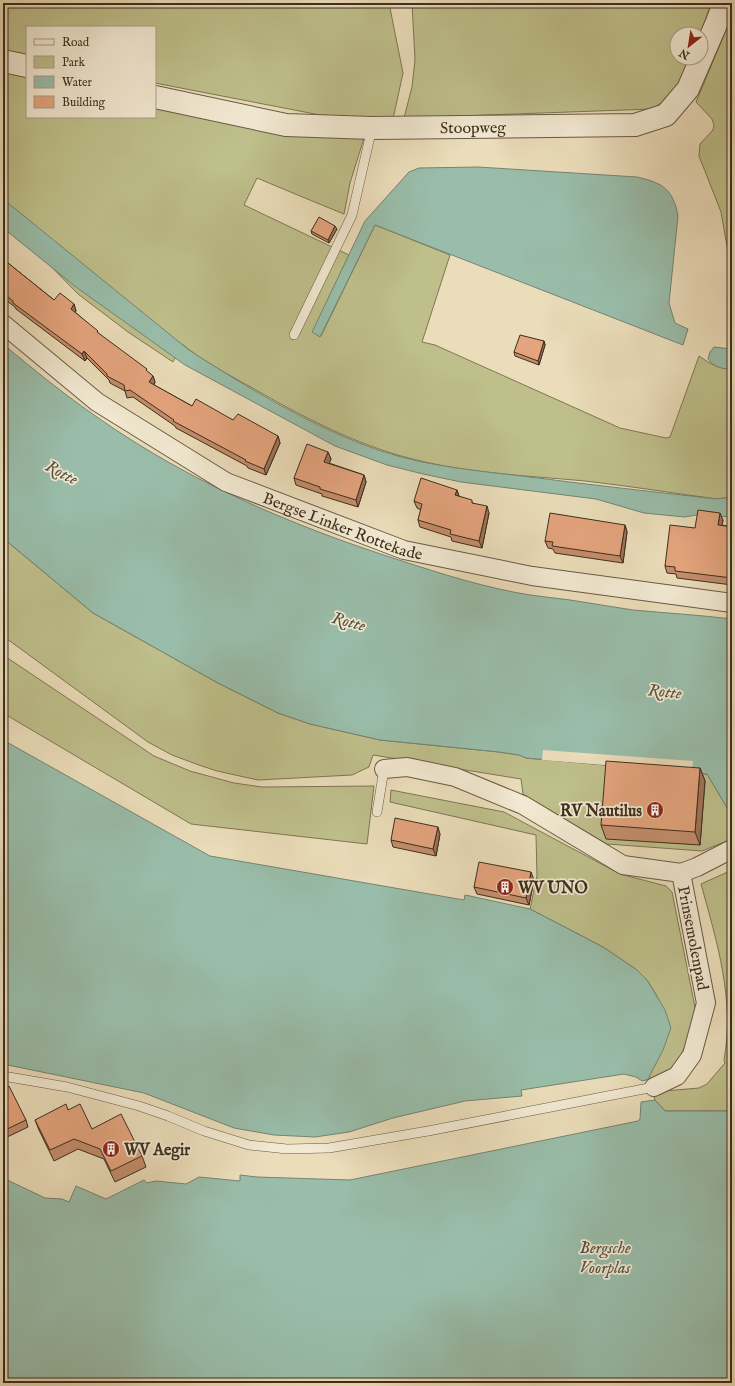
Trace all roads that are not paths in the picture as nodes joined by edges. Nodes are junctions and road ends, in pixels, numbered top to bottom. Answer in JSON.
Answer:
{"nodes":[{"id":1,"x":724,"y":3,"type":"edge"},
{"id":2,"x":3,"y":61,"type":"edge"},
{"id":3,"x":26,"y":66,"type":"edge"},
{"id":4,"x":156,"y":97,"type":"edge"},
{"id":5,"x":372,"y":128,"type":"junction"},
{"id":6,"x":3,"y":324,"type":"edge"},
{"id":7,"x":294,"y":335,"type":"dead end"},
{"id":8,"x":732,"y":603,"type":"edge"},
{"id":9,"x":384,"y":769,"type":"joint"},
{"id":10,"x":377,"y":812,"type":"dead end"},
{"id":11,"x":732,"y":848,"type":"edge"},
{"id":12,"x":681,"y":873,"type":"junction"},
{"id":13,"x":3,"y":1076,"type":"edge"},
{"id":14,"x":646,"y":1089,"type":"joint"}],
"edges":[{"from":1,"to":5,"type":"street","name":"Stoopweg"},
{"from":2,"to":3,"type":"street"},
{"from":4,"to":5,"type":"street","name":"Stoopweg"},
{"from":5,"to":7,"type":"lane"},
{"from":6,"to":8,"type":"street","name":"Bergse Linker Rottekade"},
{"from":9,"to":10,"type":"lane"},
{"from":9,"to":12,"type":"street","name":"Prinsemolenpad"},
{"from":11,"to":12,"type":"street"},
{"from":12,"to":14,"type":"street","name":"Prinsemolenpad"},
{"from":13,"to":14,"type":"lane"}]}
